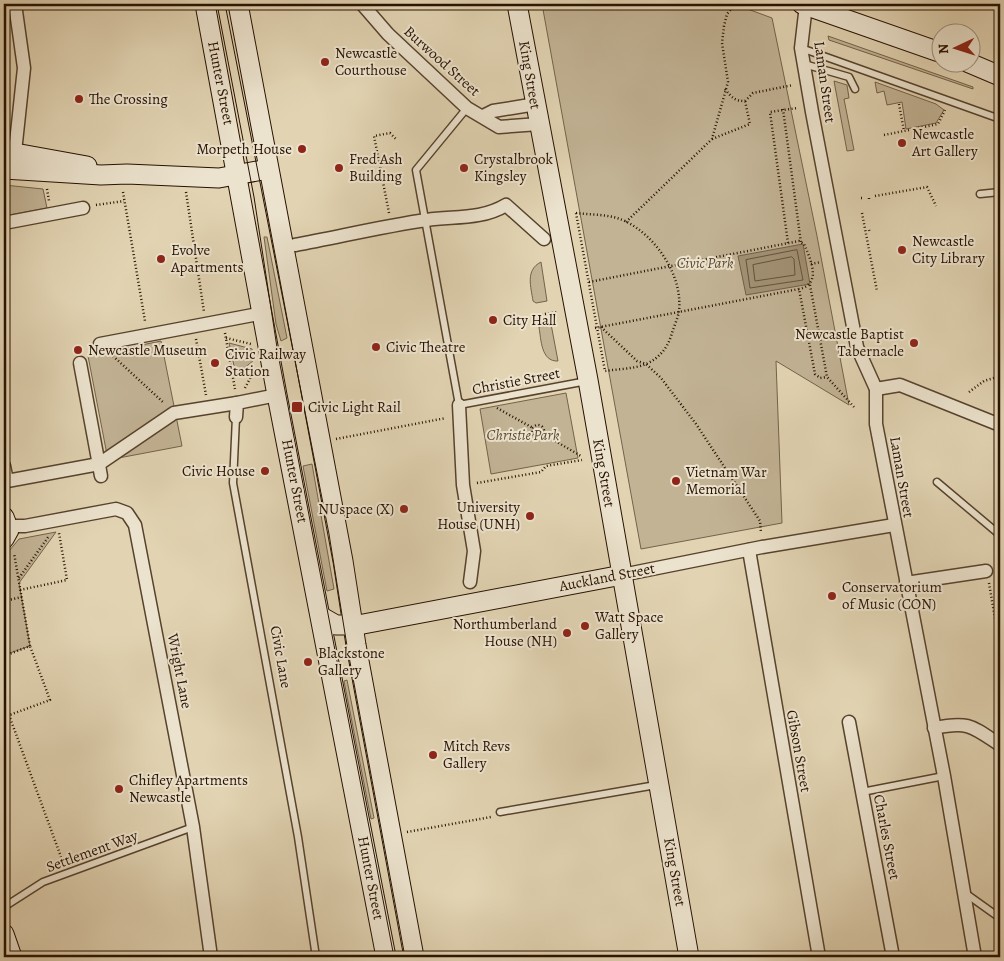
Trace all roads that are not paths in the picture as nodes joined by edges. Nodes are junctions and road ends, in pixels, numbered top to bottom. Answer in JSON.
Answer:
{"nodes":[{"id":1,"x":15,"y":4,"type":"edge"},
{"id":2,"x":205,"y":4,"type":"edge"},
{"id":3,"x":238,"y":4,"type":"edge"},
{"id":4,"x":362,"y":4,"type":"edge"},
{"id":5,"x":517,"y":4,"type":"edge"},
{"id":6,"x":804,"y":4,"type":"edge"},
{"id":7,"x":801,"y":48,"type":"junction"},
{"id":8,"x":932,"y":49,"type":"edge"},
{"id":9,"x":804,"y":64,"type":"junction"},
{"id":10,"x":982,"y":68,"type":"edge"},
{"id":11,"x":1000,"y":76,"type":"edge"},
{"id":12,"x":855,"y":88,"type":"dead end"},
{"id":13,"x":536,"y":104,"type":"junction"},
{"id":14,"x":463,"y":113,"type":"junction"},
{"id":15,"x":483,"y":116,"type":"junction"},
{"id":16,"x":1000,"y":119,"type":"edge"},
{"id":17,"x":539,"y":124,"type":"junction"},
{"id":18,"x":9,"y":161,"type":"edge"},
{"id":19,"x":268,"y":169,"type":"junction"},
{"id":20,"x":238,"y":175,"type":"junction"},
{"id":21,"x":1000,"y":192,"type":"edge"},
{"id":22,"x":980,"y":194,"type":"dead end"},
{"id":23,"x":83,"y":208,"type":"road end"},
{"id":24,"x":424,"y":219,"type":"junction"},
{"id":25,"x":4,"y":222,"type":"edge"},
{"id":26,"x":544,"y":239,"type":"dead end"},
{"id":27,"x":295,"y":245,"type":"dead end"},
{"id":28,"x":253,"y":315,"type":"dead end"},
{"id":29,"x":100,"y":344,"type":"road end"},
{"id":30,"x":80,"y":363,"type":"dead end"},
{"id":31,"x":588,"y":380,"type":"junction"},
{"id":32,"x":876,"y":389,"type":"junction"},
{"id":33,"x":278,"y":395,"type":"junction"},
{"id":34,"x":237,"y":403,"type":"junction"},
{"id":35,"x":460,"y":410,"type":"junction"},
{"id":36,"x":236,"y":417,"type":"joint"},
{"id":37,"x":1000,"y":425,"type":"edge"},
{"id":38,"x":4,"y":466,"type":"edge"},
{"id":39,"x":100,"y":470,"type":"junction"},
{"id":40,"x":937,"y":482,"type":"dead end"},
{"id":41,"x":894,"y":525,"type":"junction"},
{"id":42,"x":7,"y":532,"type":"edge"},
{"id":43,"x":1000,"y":535,"type":"edge"},
{"id":44,"x":748,"y":550,"type":"junction"},
{"id":45,"x":986,"y":571,"type":"road end"},
{"id":46,"x":622,"y":575,"type":"junction"},
{"id":47,"x":470,"y":582,"type":"dead end"},
{"id":48,"x":906,"y":583,"type":"junction"},
{"id":49,"x":322,"y":617,"type":"junction"},
{"id":50,"x":353,"y":626,"type":"junction"},
{"id":51,"x":849,"y":722,"type":"dead end"},
{"id":52,"x":934,"y":728,"type":"junction"},
{"id":53,"x":1000,"y":745,"type":"edge"},
{"id":54,"x":944,"y":776,"type":"junction"},
{"id":55,"x":660,"y":784,"type":"junction"},
{"id":56,"x":862,"y":792,"type":"junction"},
{"id":57,"x":500,"y":812,"type":"road end"},
{"id":58,"x":193,"y":827,"type":"junction"},
{"id":59,"x":964,"y":892,"type":"junction"},
{"id":60,"x":4,"y":907,"type":"edge"},
{"id":61,"x":1000,"y":918,"type":"edge"},
{"id":62,"x":4,"y":934,"type":"edge"},
{"id":63,"x":688,"y":953,"type":"edge"},
{"id":64,"x":12,"y":957,"type":"edge"},
{"id":65,"x":211,"y":957,"type":"edge"},
{"id":66,"x":316,"y":957,"type":"edge"},
{"id":67,"x":386,"y":957,"type":"edge"},
{"id":68,"x":414,"y":957,"type":"edge"},
{"id":69,"x":819,"y":957,"type":"edge"},
{"id":70,"x":893,"y":957,"type":"edge"},
{"id":71,"x":975,"y":957,"type":"edge"}],
"edges":[{"from":1,"to":18,"type":"street"},
{"from":2,"to":20,"type":"main road","name":"Hunter Street"},
{"from":3,"to":19,"type":"main road","name":"Hunter Street"},
{"from":4,"to":14,"type":"street","name":"Burwood Street"},
{"from":5,"to":13,"type":"main road","name":"King Street"},
{"from":6,"to":7,"type":"street","name":"Laman Street"},
{"from":6,"to":8,"type":"main road"},
{"from":7,"to":9,"type":"street","name":"Laman Street"},
{"from":7,"to":16,"type":"lane"},
{"from":9,"to":12,"type":"lane"},
{"from":9,"to":32,"type":"street","name":"Laman Street"},
{"from":10,"to":11,"type":"main road"},
{"from":13,"to":15,"type":"street","name":"Burwood Street"},
{"from":13,"to":17,"type":"main road","name":"King Street"},
{"from":14,"to":15,"type":"street","name":"Burwood Street"},
{"from":14,"to":24,"type":"lane","name":"Christie Street"},
{"from":15,"to":17,"type":"street","name":"Burwood Street"},
{"from":17,"to":31,"type":"main road","name":"King Street"},
{"from":18,"to":20,"type":"main road"},
{"from":19,"to":20,"type":"main road"},
{"from":19,"to":50,"type":"main road","name":"Hunter Street"},
{"from":20,"to":33,"type":"main road","name":"Hunter Street"},
{"from":21,"to":22,"type":"lane"},
{"from":23,"to":25,"type":"street"},
{"from":24,"to":26,"type":"street"},
{"from":24,"to":27,"type":"street"},
{"from":24,"to":35,"type":"lane","name":"Christie Street"},
{"from":28,"to":29,"type":"street"},
{"from":30,"to":39,"type":"street"},
{"from":31,"to":35,"type":"lane","name":"Christie Street"},
{"from":31,"to":46,"type":"main road","name":"King Street"},
{"from":32,"to":37,"type":"street"},
{"from":32,"to":41,"type":"street","name":"Laman Street"},
{"from":33,"to":34,"type":"street"},
{"from":33,"to":49,"type":"main road","name":"Hunter Street"},
{"from":34,"to":36,"type":"street","name":"Civic Lane"},
{"from":34,"to":39,"type":"street"},
{"from":35,"to":47,"type":"street"},
{"from":36,"to":66,"type":"lane","name":"Civic Lane"},
{"from":38,"to":39,"type":"street"},
{"from":40,"to":43,"type":"lane"},
{"from":41,"to":44,"type":"street","name":"Auckland Street"},
{"from":41,"to":48,"type":"street","name":"Laman Street"},
{"from":42,"to":58,"type":"street","name":"Wright Lane"},
{"from":44,"to":46,"type":"street","name":"Auckland Street"},
{"from":44,"to":69,"type":"street","name":"Gibson Street"},
{"from":45,"to":48,"type":"street"},
{"from":46,"to":50,"type":"main road","name":"Auckland Street"},
{"from":46,"to":55,"type":"main road","name":"King Street"},
{"from":48,"to":52,"type":"street","name":"Laman Street"},
{"from":49,"to":50,"type":"main road","name":"Auckland Street"},
{"from":49,"to":67,"type":"main road","name":"Hunter Street"},
{"from":50,"to":68,"type":"main road","name":"Hunter Street"},
{"from":51,"to":56,"type":"street","name":"Charles Street"},
{"from":52,"to":53,"type":"street"},
{"from":52,"to":54,"type":"street","name":"Laman Street"},
{"from":54,"to":56,"type":"lane"},
{"from":54,"to":59,"type":"street","name":"Laman Street"},
{"from":55,"to":57,"type":"lane"},
{"from":55,"to":63,"type":"main road","name":"King Street"},
{"from":56,"to":70,"type":"street","name":"Charles Street"},
{"from":58,"to":60,"type":"lane","name":"Settlement Way"},
{"from":58,"to":65,"type":"street","name":"Wright Lane"},
{"from":59,"to":61,"type":"lane"},
{"from":59,"to":71,"type":"street","name":"Laman Street"},
{"from":62,"to":64,"type":"main road"}]}
